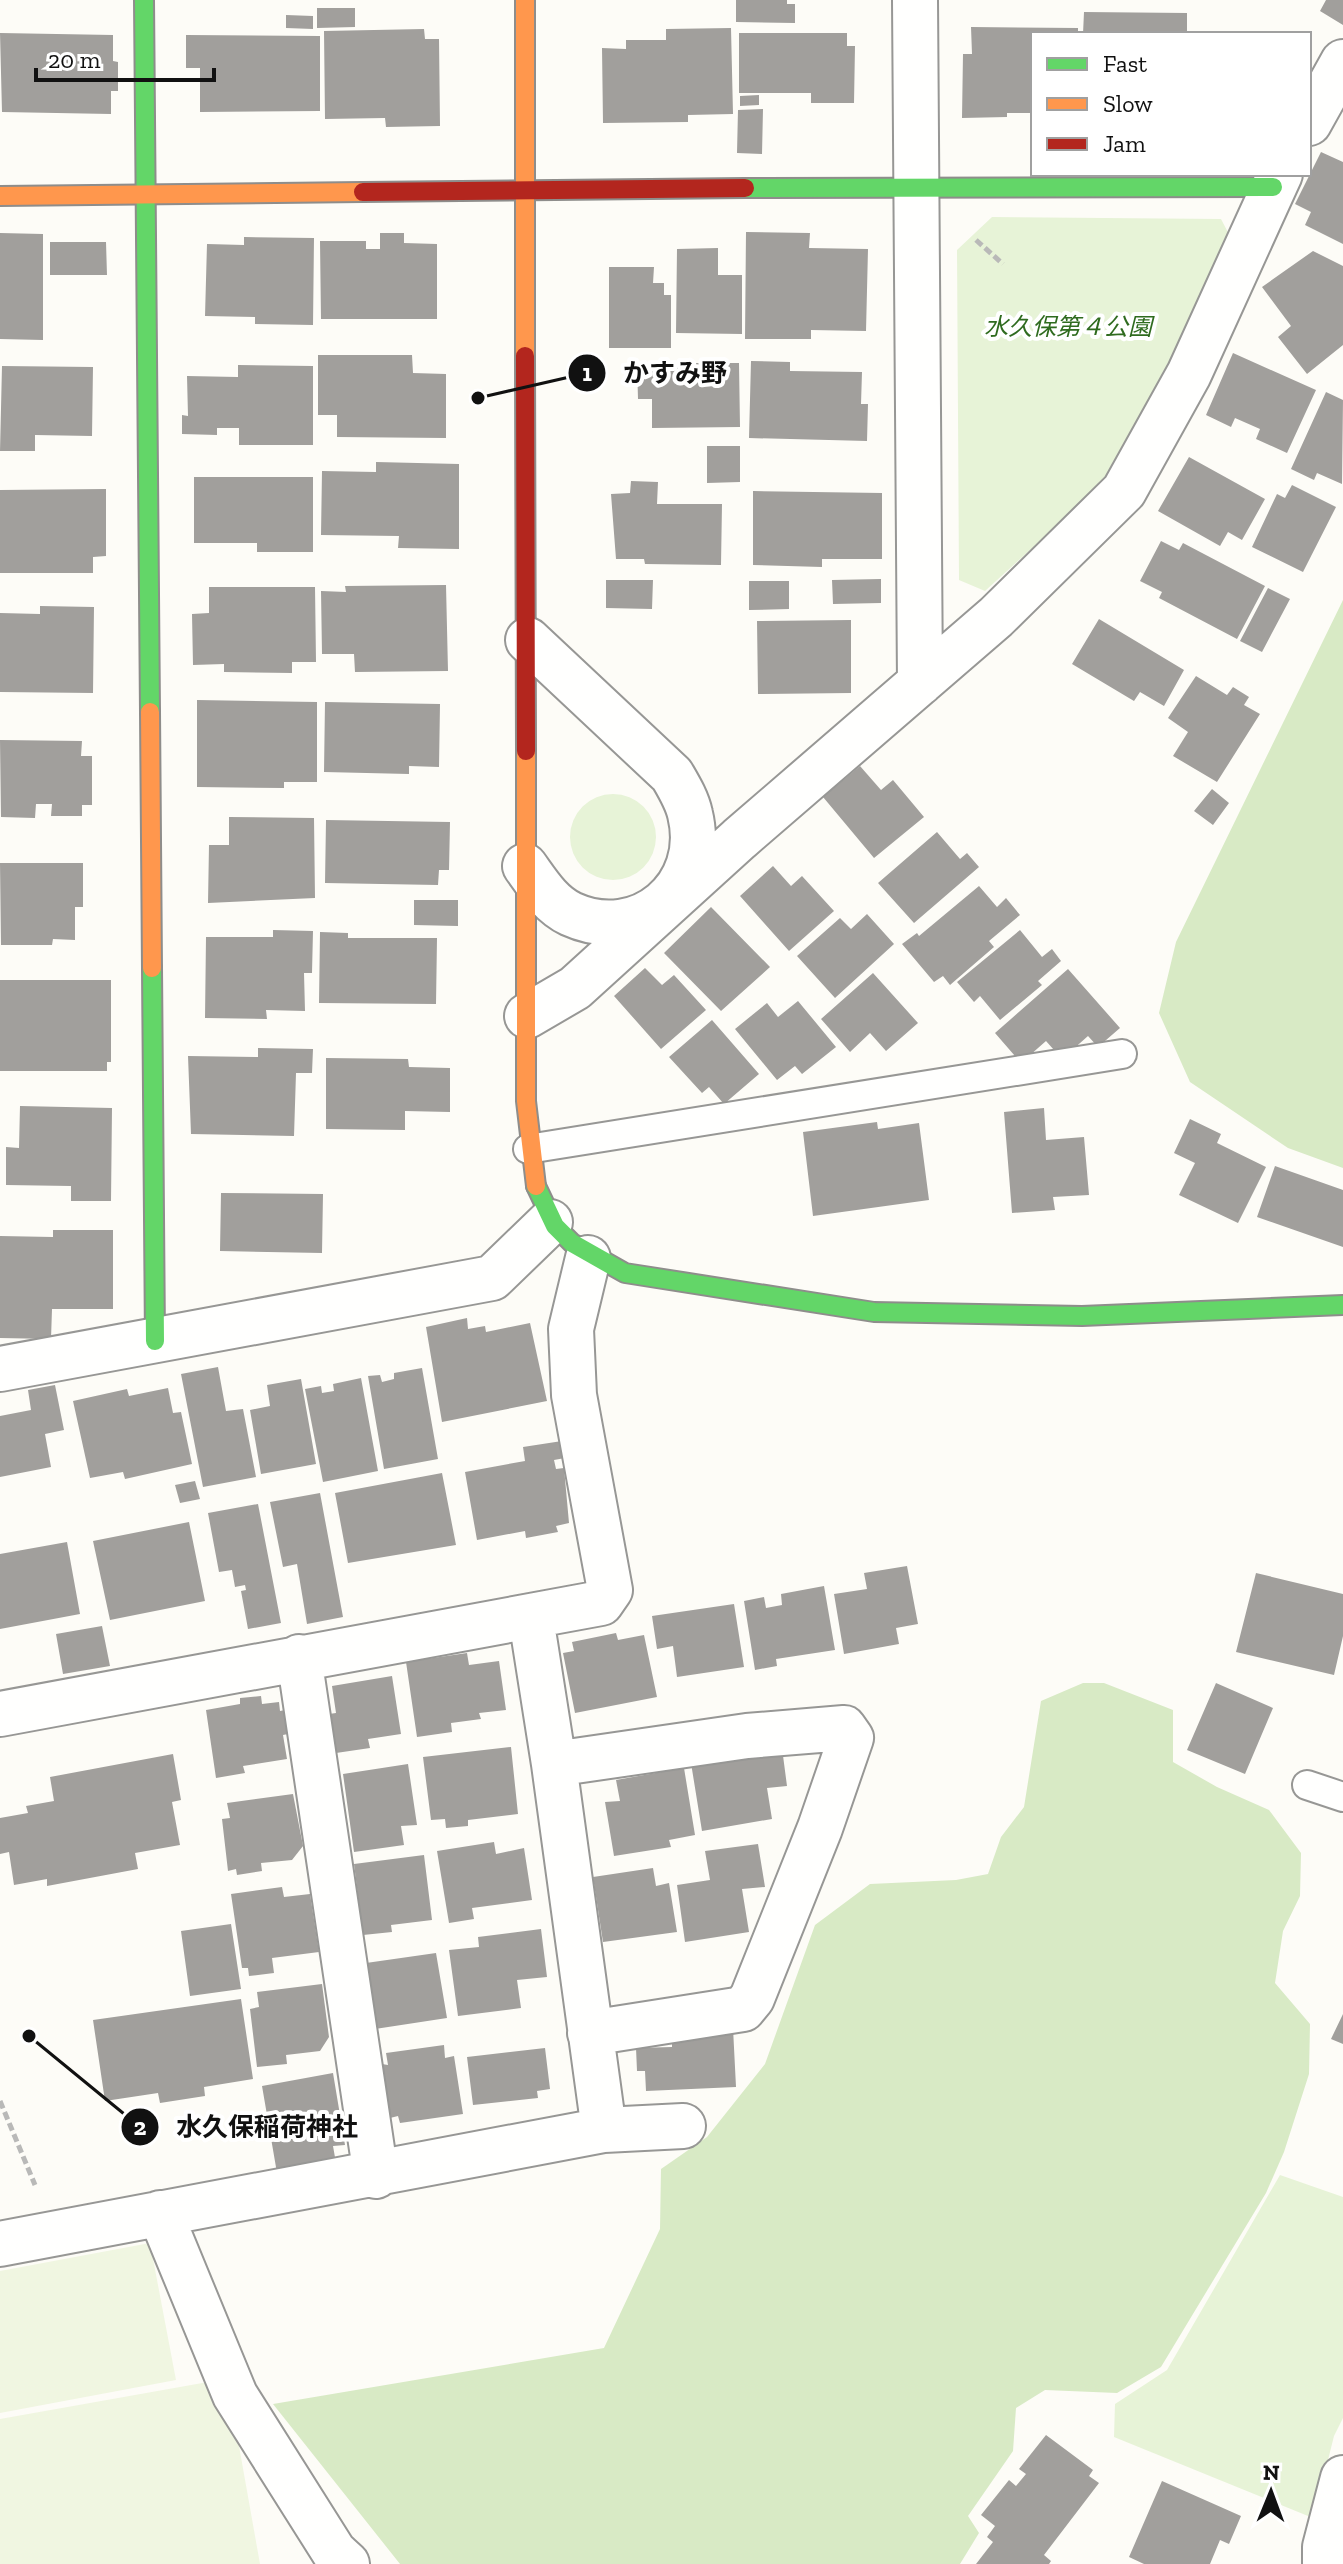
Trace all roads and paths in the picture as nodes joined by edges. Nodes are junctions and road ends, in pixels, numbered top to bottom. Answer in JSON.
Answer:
{"nodes":[{"id":1,"x":144,"y":0,"type":"edge"},
{"id":2,"x":525,"y":0,"type":"edge"},
{"id":3,"x":915,"y":0,"type":"edge"},
{"id":4,"x":1343,"y":62,"type":"edge"},
{"id":5,"x":1311,"y":119,"type":"edge"},
{"id":6,"x":1277,"y":181,"type":"edge"},
{"id":7,"x":915,"y":186,"type":"junction"},
{"id":8,"x":527,"y":193,"type":"junction"},
{"id":9,"x":146,"y":195,"type":"junction"},
{"id":10,"x":0,"y":196,"type":"edge"},
{"id":11,"x":528,"y":640,"type":"junction"},
{"id":12,"x":920,"y":683,"type":"junction"},
{"id":13,"x":672,"y":775,"type":"junction"},
{"id":14,"x":739,"y":839,"type":"junction"},
{"id":15,"x":525,"y":866,"type":"junction"},
{"id":16,"x":663,"y":907,"type":"junction"},
{"id":17,"x":527,"y":1016,"type":"junction"},
{"id":18,"x":1122,"y":1054,"type":"dead end"},
{"id":19,"x":528,"y":1149,"type":"junction"},
{"id":20,"x":550,"y":1222,"type":"junction"},
{"id":21,"x":588,"y":1258,"type":"junction"},
{"id":22,"x":1343,"y":1305,"type":"edge"},
{"id":23,"x":155,"y":1341,"type":"junction"},
{"id":24,"x":0,"y":1369,"type":"edge"},
{"id":25,"x":531,"y":1618,"type":"junction"},
{"id":26,"x":299,"y":1657,"type":"junction"},
{"id":27,"x":0,"y":1714,"type":"edge"},
{"id":28,"x":554,"y":1764,"type":"junction"},
{"id":29,"x":1307,"y":1785,"type":"dead end"},
{"id":30,"x":1343,"y":1797,"type":"edge"},
{"id":31,"x":590,"y":2033,"type":"junction"},
{"id":32,"x":0,"y":2101,"type":"edge"},
{"id":33,"x":683,"y":2126,"type":"dead end"},
{"id":34,"x":604,"y":2130,"type":"junction"},
{"id":35,"x":376,"y":2176,"type":"junction"},
{"id":36,"x":160,"y":2213,"type":"junction"},
{"id":37,"x":55,"y":2234,"type":"junction"},
{"id":38,"x":0,"y":2244,"type":"edge"},
{"id":39,"x":1343,"y":2478,"type":"edge"},
{"id":40,"x":347,"y":2564,"type":"edge"},
{"id":41,"x":1325,"y":2564,"type":"edge"}],
"edges":[{"from":1,"to":9,"type":"street"},
{"from":2,"to":8,"type":"street"},
{"from":3,"to":7,"type":"street"},
{"from":4,"to":5,"type":"street"},
{"from":6,"to":7,"type":"street"},
{"from":6,"to":12,"type":"street"},
{"from":7,"to":8,"type":"street"},
{"from":7,"to":12,"type":"street"},
{"from":8,"to":9,"type":"street"},
{"from":8,"to":11,"type":"street"},
{"from":9,"to":10,"type":"street"},
{"from":9,"to":23,"type":"street"},
{"from":11,"to":13,"type":"street"},
{"from":11,"to":15,"type":"street"},
{"from":12,"to":14,"type":"street"},
{"from":13,"to":14,"type":"street"},
{"from":13,"to":16,"type":"street"},
{"from":14,"to":16,"type":"street"},
{"from":15,"to":16,"type":"street"},
{"from":15,"to":17,"type":"street"},
{"from":16,"to":17,"type":"street"},
{"from":17,"to":19,"type":"street"},
{"from":18,"to":19,"type":"lane"},
{"from":19,"to":20,"type":"street"},
{"from":20,"to":21,"type":"street"},
{"from":20,"to":23,"type":"street"},
{"from":21,"to":22,"type":"street"},
{"from":21,"to":25,"type":"street"},
{"from":23,"to":24,"type":"street"},
{"from":25,"to":26,"type":"street"},
{"from":25,"to":28,"type":"street"},
{"from":26,"to":27,"type":"street"},
{"from":26,"to":35,"type":"street"},
{"from":28,"to":31,"type":"street"},
{"from":28,"to":31,"type":"street"},
{"from":29,"to":30,"type":"lane"},
{"from":31,"to":34,"type":"street"},
{"from":32,"to":37,"type":"path"},
{"from":33,"to":34,"type":"street"},
{"from":34,"to":35,"type":"street"},
{"from":35,"to":36,"type":"street"},
{"from":36,"to":37,"type":"street"},
{"from":36,"to":40,"type":"street"},
{"from":37,"to":38,"type":"street"},
{"from":39,"to":41,"type":"street"}]}
